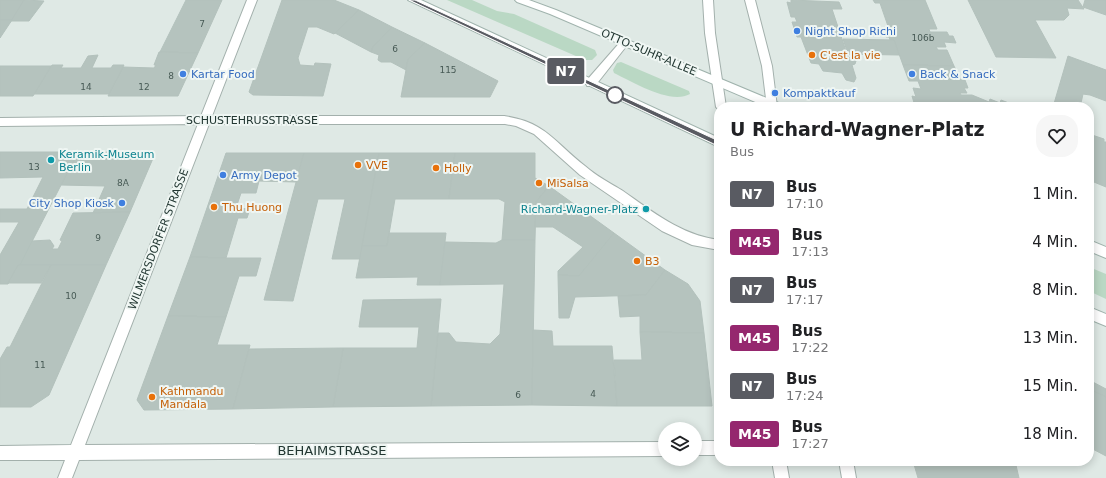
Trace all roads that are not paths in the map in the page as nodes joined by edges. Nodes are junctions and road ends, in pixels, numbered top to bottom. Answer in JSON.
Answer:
{"nodes":[{"id":1,"x":252,"y":0,"type":"edge"},
{"id":2,"x":413,"y":0,"type":"edge"},
{"id":3,"x":520,"y":0,"type":"edge"},
{"id":4,"x":708,"y":0,"type":"edge"},
{"id":5,"x":750,"y":0,"type":"edge"},
{"id":6,"x":625,"y":42,"type":"junction"},
{"id":7,"x":717,"y":82,"type":"junction"},
{"id":8,"x":591,"y":83,"type":"junction"},
{"id":9,"x":720,"y":102,"type":"edge"},
{"id":10,"x":764,"y":102,"type":"edge"},
{"id":11,"x":773,"y":102,"type":"edge"},
{"id":12,"x":205,"y":120,"type":"junction"},
{"id":13,"x":0,"y":122,"type":"edge"},
{"id":14,"x":714,"y":141,"type":"edge"},
{"id":15,"x":714,"y":244,"type":"edge"},
{"id":16,"x":1094,"y":247,"type":"edge"},
{"id":17,"x":1106,"y":253,"type":"edge"},
{"id":18,"x":1094,"y":315,"type":"edge"},
{"id":19,"x":1106,"y":320,"type":"edge"},
{"id":20,"x":702,"y":448,"type":"edge"},
{"id":21,"x":714,"y":448,"type":"edge"},
{"id":22,"x":658,"y":449,"type":"edge"},
{"id":23,"x":75,"y":451,"type":"junction"},
{"id":24,"x":0,"y":453,"type":"edge"},
{"id":25,"x":780,"y":466,"type":"edge"},
{"id":26,"x":847,"y":466,"type":"edge"},
{"id":27,"x":64,"y":478,"type":"edge"},
{"id":28,"x":782,"y":478,"type":"edge"},
{"id":29,"x":849,"y":478,"type":"edge"}],
"edges":[{"from":1,"to":12,"type":"street","name":"WILMERSDORFER STRASSE"},
{"from":2,"to":8,"type":"street"},
{"from":3,"to":6,"type":"street","name":"OTTO-SUHR-ALLEE"},
{"from":4,"to":7,"type":"street"},
{"from":5,"to":11,"type":"street"},
{"from":6,"to":7,"type":"street","name":"OTTO-SUHR-ALLEE"},
{"from":6,"to":8,"type":"street"},
{"from":7,"to":9,"type":"street"},
{"from":7,"to":10,"type":"street","name":"OTTO-SUHR-ALLEE"},
{"from":8,"to":14,"type":"street"},
{"from":12,"to":13,"type":"street","name":"SCHUSTEHRUSSTRASSE"},
{"from":12,"to":15,"type":"street","name":"SCHUSTEHRUSSTRASSE"},
{"from":12,"to":23,"type":"street","name":"WILMERSDORFER STRASSE"},
{"from":16,"to":17,"type":"street"},
{"from":18,"to":19,"type":"street"},
{"from":20,"to":21,"type":"street"},
{"from":22,"to":23,"type":"street","name":"BEHAIMSTRASSE"},
{"from":23,"to":24,"type":"street","name":"BEHAIMSTRASSE"},
{"from":23,"to":27,"type":"street","name":"WILMERSDORFER STRASSE"},
{"from":25,"to":28,"type":"street"},
{"from":26,"to":29,"type":"street"}]}
